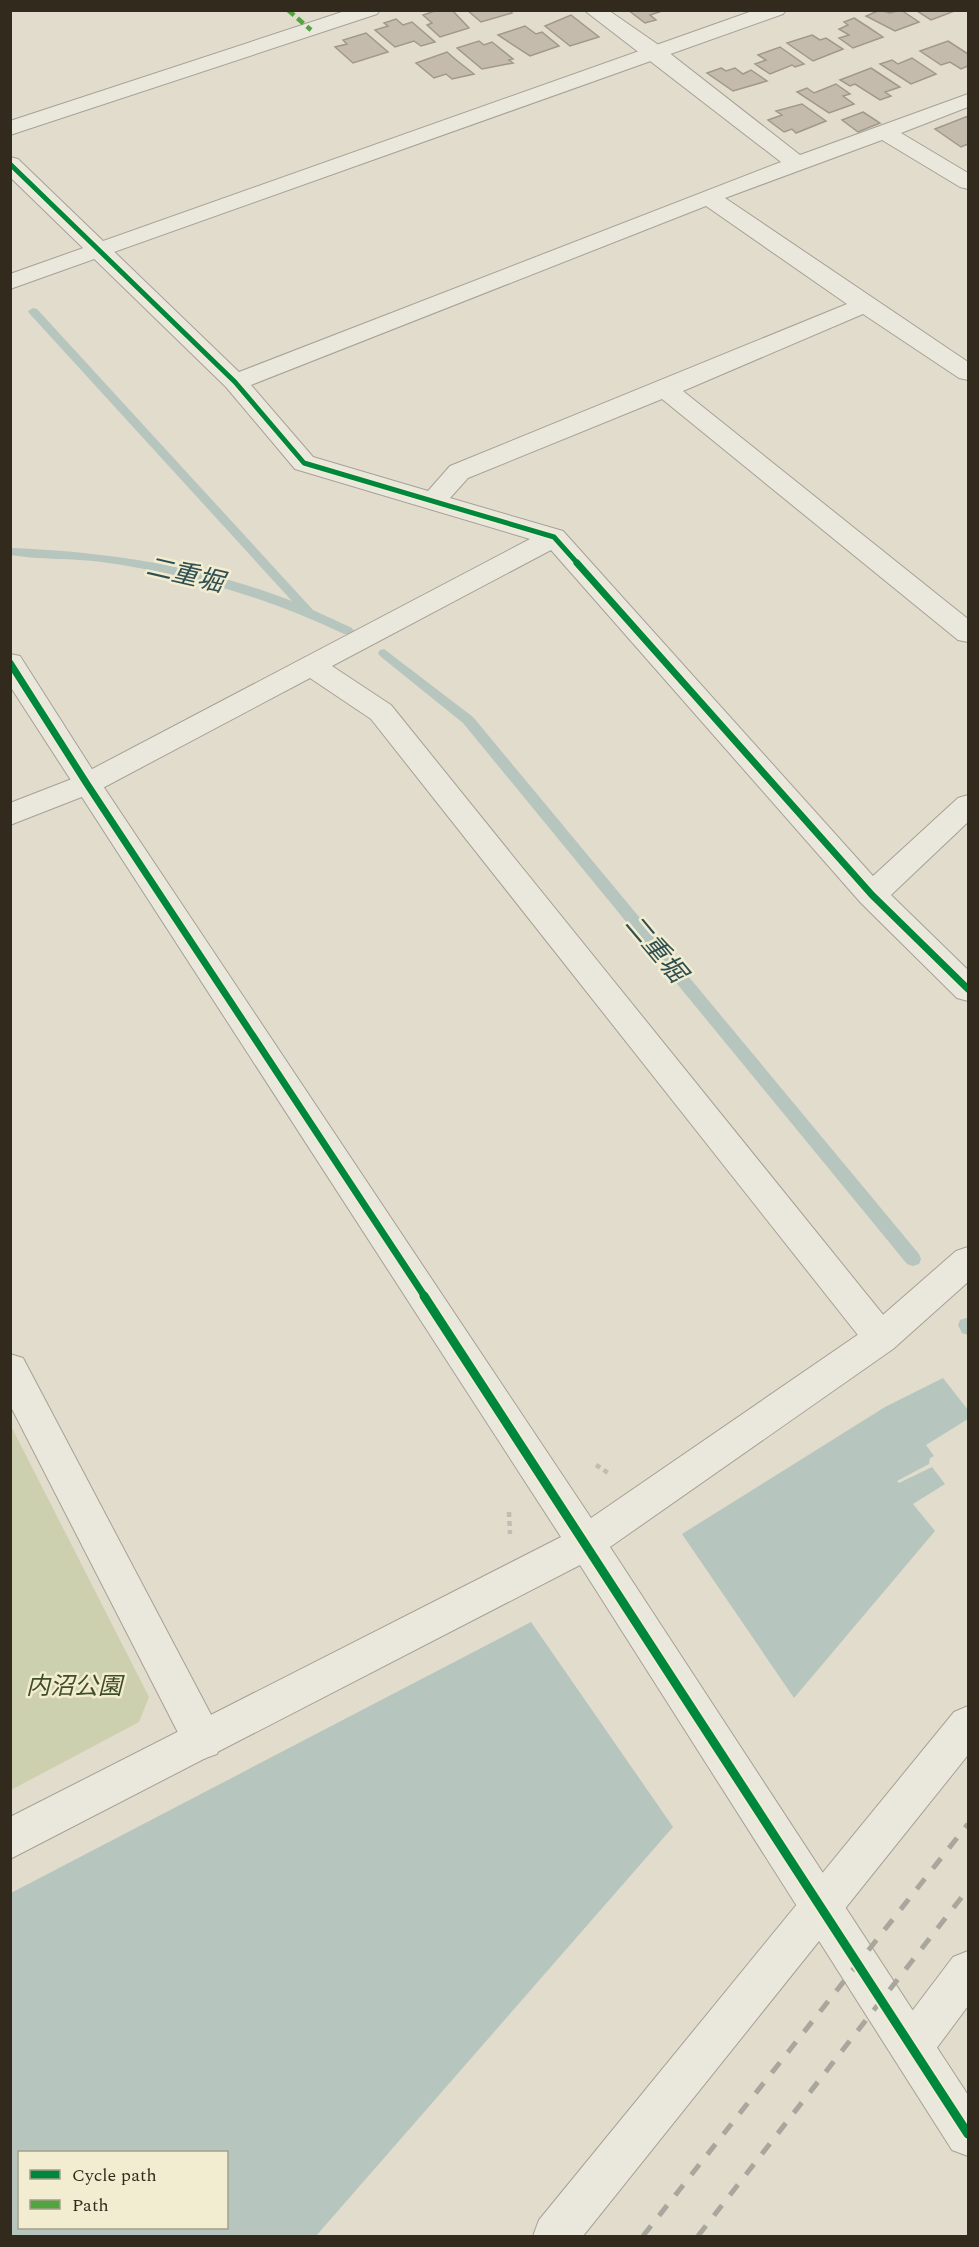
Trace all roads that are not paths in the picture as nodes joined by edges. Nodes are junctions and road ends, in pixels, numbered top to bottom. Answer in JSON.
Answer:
{"nodes":[{"id":1,"x":370,"y":10,"type":"edge"},
{"id":2,"x":594,"y":10,"type":"edge"},
{"id":3,"x":776,"y":10,"type":"edge"},
{"id":4,"x":655,"y":53,"type":"junction"},
{"id":5,"x":969,"y":100,"type":"edge"},
{"id":6,"x":10,"y":128,"type":"edge"},
{"id":7,"x":884,"y":132,"type":"junction"},
{"id":8,"x":10,"y":164,"type":"edge"},
{"id":9,"x":797,"y":164,"type":"junction"},
{"id":10,"x":969,"y":182,"type":"edge"},
{"id":11,"x":708,"y":197,"type":"junction"},
{"id":12,"x":101,"y":249,"type":"junction"},
{"id":13,"x":10,"y":282,"type":"edge"},
{"id":14,"x":865,"y":305,"type":"junction"},
{"id":15,"x":969,"y":373,"type":"edge"},
{"id":16,"x":235,"y":382,"type":"junction"},
{"id":17,"x":665,"y":389,"type":"junction"},
{"id":18,"x":433,"y":501,"type":"junction"},
{"id":19,"x":554,"y":537,"type":"junction"},
{"id":20,"x":969,"y":633,"type":"edge"},
{"id":21,"x":10,"y":663,"type":"edge"},
{"id":22,"x":312,"y":666,"type":"junction"},
{"id":23,"x":87,"y":784,"type":"junction"},
{"id":24,"x":969,"y":806,"type":"edge"},
{"id":25,"x":10,"y":815,"type":"edge"},
{"id":26,"x":872,"y":895,"type":"junction"},
{"id":27,"x":969,"y":989,"type":"edge"},
{"id":28,"x":969,"y":1261,"type":"edge"},
{"id":29,"x":881,"y":1338,"type":"junction"},
{"id":30,"x":10,"y":1369,"type":"edge"},
{"id":31,"x":586,"y":1543,"type":"junction"},
{"id":32,"x":969,"y":1725,"type":"edge"},
{"id":33,"x":203,"y":1740,"type":"junction"},
{"id":34,"x":10,"y":1839,"type":"edge"},
{"id":35,"x":820,"y":1906,"type":"junction"},
{"id":36,"x":969,"y":1972,"type":"edge"},
{"id":37,"x":912,"y":2046,"type":"junction"},
{"id":38,"x":969,"y":2134,"type":"edge"},
{"id":39,"x":555,"y":2236,"type":"edge"}],
"edges":[{"from":1,"to":6,"type":"street"},
{"from":2,"to":4,"type":"street"},
{"from":3,"to":4,"type":"street"},
{"from":4,"to":9,"type":"street"},
{"from":4,"to":12,"type":"street"},
{"from":5,"to":7,"type":"street"},
{"from":7,"to":9,"type":"street"},
{"from":7,"to":10,"type":"street"},
{"from":8,"to":12,"type":"street"},
{"from":9,"to":11,"type":"street"},
{"from":11,"to":14,"type":"street"},
{"from":11,"to":16,"type":"street"},
{"from":12,"to":13,"type":"street"},
{"from":12,"to":16,"type":"street"},
{"from":14,"to":15,"type":"street"},
{"from":14,"to":17,"type":"street"},
{"from":16,"to":18,"type":"street"},
{"from":17,"to":18,"type":"street"},
{"from":17,"to":20,"type":"street"},
{"from":18,"to":19,"type":"street"},
{"from":19,"to":22,"type":"street"},
{"from":19,"to":26,"type":"street"},
{"from":21,"to":23,"type":"street"},
{"from":22,"to":23,"type":"street"},
{"from":22,"to":29,"type":"street"},
{"from":23,"to":25,"type":"street"},
{"from":23,"to":31,"type":"street"},
{"from":24,"to":26,"type":"street"},
{"from":26,"to":27,"type":"street"},
{"from":28,"to":29,"type":"street"},
{"from":29,"to":31,"type":"street"},
{"from":30,"to":33,"type":"street"},
{"from":31,"to":33,"type":"street"},
{"from":31,"to":35,"type":"street"},
{"from":32,"to":35,"type":"street"},
{"from":33,"to":34,"type":"street"},
{"from":35,"to":37,"type":"street"},
{"from":35,"to":39,"type":"street"},
{"from":36,"to":37,"type":"street"},
{"from":37,"to":38,"type":"street"}]}
